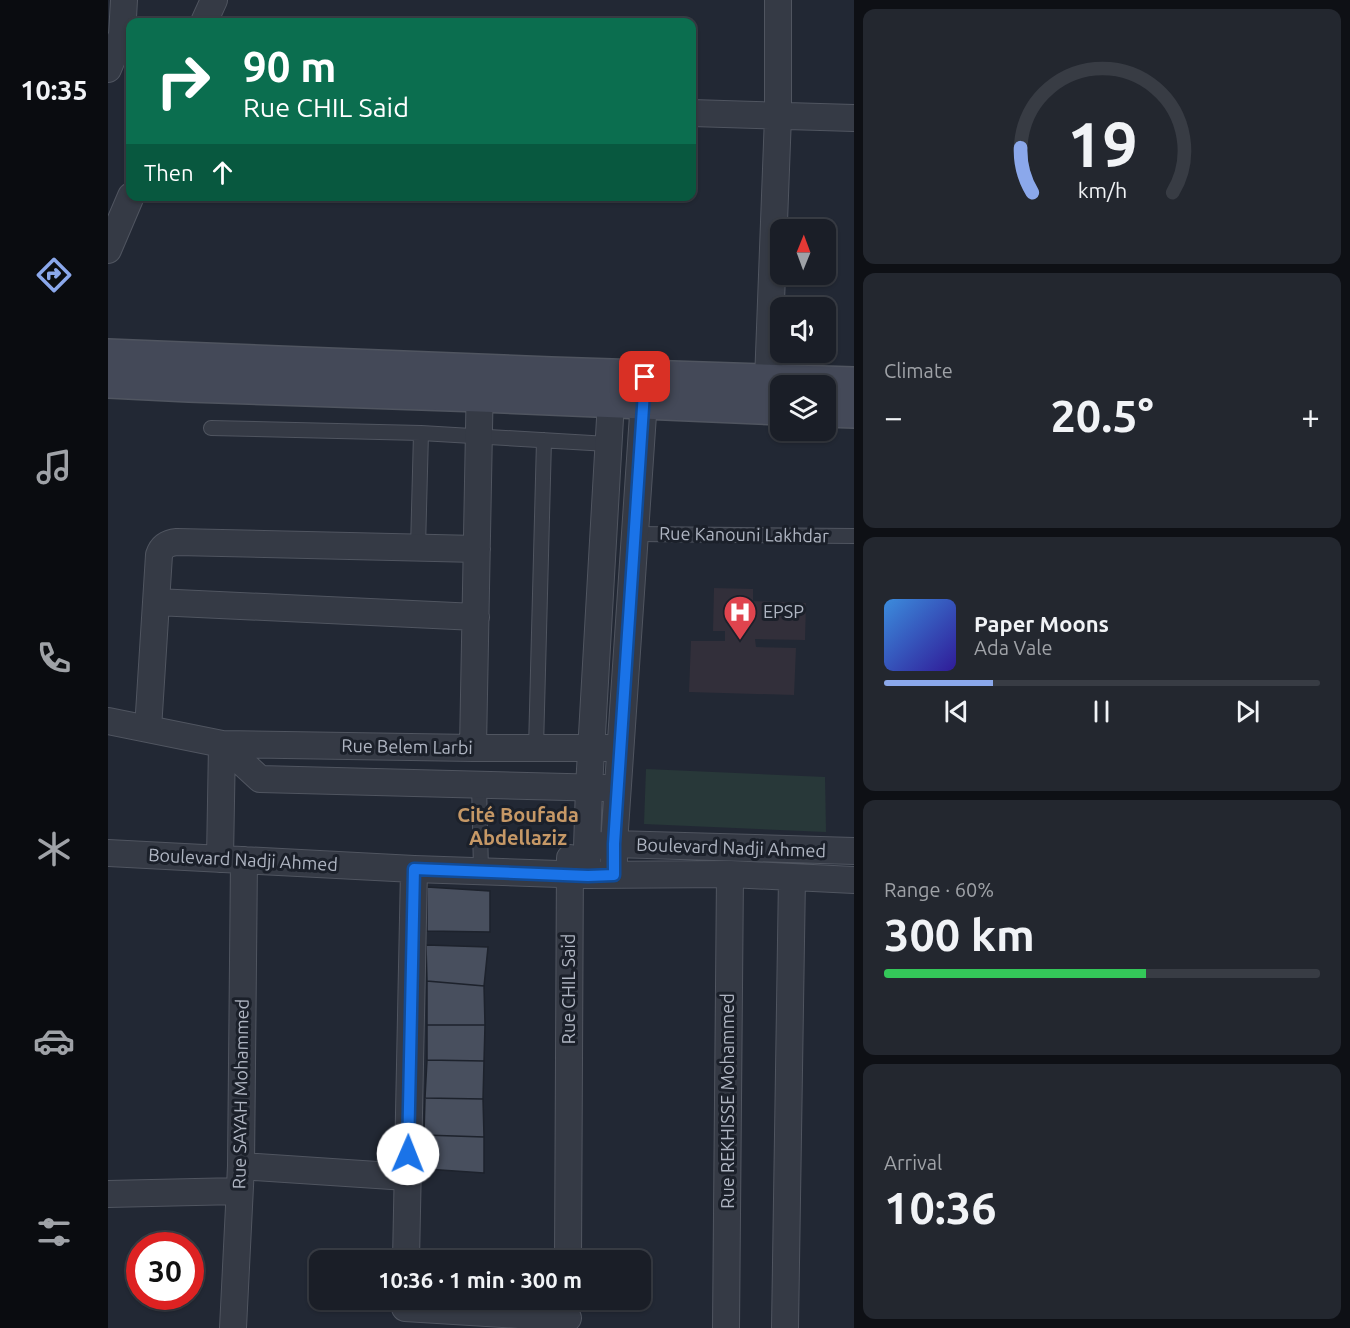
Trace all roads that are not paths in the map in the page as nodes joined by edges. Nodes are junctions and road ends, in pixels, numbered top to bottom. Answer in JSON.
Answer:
{"nodes":[{"id":1,"x":124,"y":0,"type":"edge"},
{"id":2,"x":214,"y":0,"type":"edge"},
{"id":3,"x":778,"y":0,"type":"edge"},
{"id":4,"x":206,"y":18,"type":"edge"},
{"id":5,"x":108,"y":68,"type":"edge"},
{"id":6,"x":696,"y":113,"type":"edge"},
{"id":7,"x":778,"y":116,"type":"junction"},
{"id":8,"x":854,"y":118,"type":"edge"},
{"id":9,"x":128,"y":201,"type":"edge"},
{"id":10,"x":108,"y":250,"type":"edge"},
{"id":11,"x":108,"y":356,"type":"edge"},
{"id":12,"x":774,"y":375,"type":"edge"},
{"id":13,"x":108,"y":381,"type":"edge"},
{"id":14,"x":480,"y":383,"type":"junction"},
{"id":15,"x":854,"y":384,"type":"edge"},
{"id":16,"x":836,"y":386,"type":"edge"},
{"id":17,"x":610,"y":388,"type":"junction"},
{"id":18,"x":644,"y":390,"type":"junction"},
{"id":19,"x":770,"y":394,"type":"edge"},
{"id":20,"x":836,"y":410,"type":"edge"},
{"id":21,"x":854,"y":411,"type":"edge"},
{"id":22,"x":211,"y":428,"type":"dead end"},
{"id":23,"x":421,"y":433,"type":"junction"},
{"id":24,"x":479,"y":436,"type":"junction"},
{"id":25,"x":544,"y":440,"type":"junction"},
{"id":26,"x":608,"y":444,"type":"junction"},
{"id":27,"x":635,"y":534,"type":"junction"},
{"id":28,"x":854,"y":536,"type":"edge"},
{"id":29,"x":418,"y":548,"type":"junction"},
{"id":30,"x":477,"y":549,"type":"junction"},
{"id":31,"x":156,"y":602,"type":"junction"},
{"id":32,"x":476,"y":617,"type":"junction"},
{"id":33,"x":108,"y":722,"type":"edge"},
{"id":34,"x":148,"y":729,"type":"junction"},
{"id":35,"x":222,"y":744,"type":"junction"},
{"id":36,"x":473,"y":748,"type":"junction"},
{"id":37,"x":536,"y":748,"type":"junction"},
{"id":38,"x":592,"y":748,"type":"junction"},
{"id":39,"x":620,"y":748,"type":"junction"},
{"id":40,"x":479,"y":784,"type":"junction"},
{"id":41,"x":589,"y":787,"type":"junction"},
{"id":42,"x":617,"y":788,"type":"junction"},
{"id":43,"x":614,"y":844,"type":"junction"},
{"id":44,"x":854,"y":851,"type":"edge"},
{"id":45,"x":108,"y":854,"type":"edge"},
{"id":46,"x":232,"y":860,"type":"junction"},
{"id":47,"x":579,"y":864,"type":"junction"},
{"id":48,"x":414,"y":869,"type":"junction"},
{"id":49,"x":481,"y":871,"type":"junction"},
{"id":50,"x":730,"y":874,"type":"junction"},
{"id":51,"x":614,"y":875,"type":"junction"},
{"id":52,"x":792,"y":877,"type":"junction"},
{"id":53,"x":854,"y":880,"type":"edge"},
{"id":54,"x":240,"y":1178,"type":"junction"},
{"id":55,"x":407,"y":1178,"type":"junction"},
{"id":56,"x":108,"y":1194,"type":"edge"},
{"id":57,"x":406,"y":1250,"type":"edge"},
{"id":58,"x":568,"y":1250,"type":"edge"},
{"id":59,"x":405,"y":1312,"type":"edge"},
{"id":60,"x":568,"y":1315,"type":"edge"},
{"id":61,"x":233,"y":1328,"type":"edge"},
{"id":62,"x":726,"y":1328,"type":"edge"},
{"id":63,"x":785,"y":1328,"type":"edge"}],
"edges":[{"from":1,"to":5,"type":"street"},
{"from":2,"to":4,"type":"street"},
{"from":3,"to":7,"type":"street"},
{"from":6,"to":7,"type":"street"},
{"from":7,"to":8,"type":"street"},
{"from":7,"to":12,"type":"street"},
{"from":9,"to":10,"type":"street"},
{"from":11,"to":14,"type":"main road"},
{"from":13,"to":14,"type":"main road"},
{"from":14,"to":17,"type":"main road"},
{"from":14,"to":24,"type":"street"},
{"from":15,"to":16,"type":"main road"},
{"from":17,"to":18,"type":"main road"},
{"from":17,"to":26,"type":"street","name":"Rue CHIL Said"},
{"from":18,"to":19,"type":"main road"},
{"from":18,"to":27,"type":"street"},
{"from":20,"to":21,"type":"main road"},
{"from":22,"to":23,"type":"lane"},
{"from":23,"to":24,"type":"lane"},
{"from":23,"to":29,"type":"lane"},
{"from":24,"to":25,"type":"lane"},
{"from":24,"to":30,"type":"street"},
{"from":25,"to":26,"type":"lane"},
{"from":25,"to":37,"type":"lane"},
{"from":26,"to":38,"type":"street","name":"Rue CHIL Said"},
{"from":27,"to":28,"type":"lane","name":"Rue Kanouni Lakhdar"},
{"from":27,"to":39,"type":"street"},
{"from":29,"to":30,"type":"street"},
{"from":29,"to":31,"type":"street"},
{"from":30,"to":32,"type":"street"},
{"from":31,"to":32,"type":"street"},
{"from":31,"to":34,"type":"street"},
{"from":32,"to":36,"type":"street"},
{"from":33,"to":34,"type":"street","name":"Rue Belem Larbi"},
{"from":34,"to":35,"type":"street","name":"Rue Belem Larbi"},
{"from":35,"to":36,"type":"street","name":"Rue Belem Larbi"},
{"from":35,"to":40,"type":"street"},
{"from":35,"to":46,"type":"street","name":"Rue SAYAH Mohammed"},
{"from":36,"to":37,"type":"street","name":"Rue Belem Larbi"},
{"from":37,"to":38,"type":"street","name":"Rue Belem Larbi"},
{"from":38,"to":39,"type":"street","name":"Rue Belem Larbi"},
{"from":38,"to":41,"type":"street","name":"Rue CHIL Said"},
{"from":39,"to":42,"type":"street"},
{"from":40,"to":41,"type":"street"},
{"from":40,"to":49,"type":"lane"},
{"from":41,"to":42,"type":"street"},
{"from":41,"to":47,"type":"street","name":"Rue CHIL Said"},
{"from":42,"to":43,"type":"street"},
{"from":43,"to":44,"type":"street","name":"Boulevard Nadji Ahmed"},
{"from":43,"to":47,"type":"street","name":"Boulevard Nadji Ahmed"},
{"from":43,"to":51,"type":"street"},
{"from":45,"to":46,"type":"street","name":"Boulevard Nadji Ahmed"},
{"from":46,"to":48,"type":"street","name":"Boulevard Nadji Ahmed"},
{"from":46,"to":54,"type":"street","name":"Rue SAYAH Mohammed"},
{"from":47,"to":49,"type":"street","name":"Boulevard Nadji Ahmed"},
{"from":47,"to":51,"type":"street"},
{"from":47,"to":58,"type":"street","name":"Rue CHIL Said"},
{"from":48,"to":49,"type":"street"},
{"from":48,"to":55,"type":"street"},
{"from":50,"to":51,"type":"street"},
{"from":50,"to":52,"type":"street"},
{"from":50,"to":62,"type":"street","name":"Rue REKHISSE Mohammed"},
{"from":52,"to":53,"type":"street"},
{"from":52,"to":63,"type":"street"},
{"from":54,"to":55,"type":"street"},
{"from":54,"to":56,"type":"street"},
{"from":54,"to":61,"type":"street","name":"Rue SAYAH Mohammed"},
{"from":55,"to":57,"type":"street"},
{"from":59,"to":60,"type":"street"}]}
